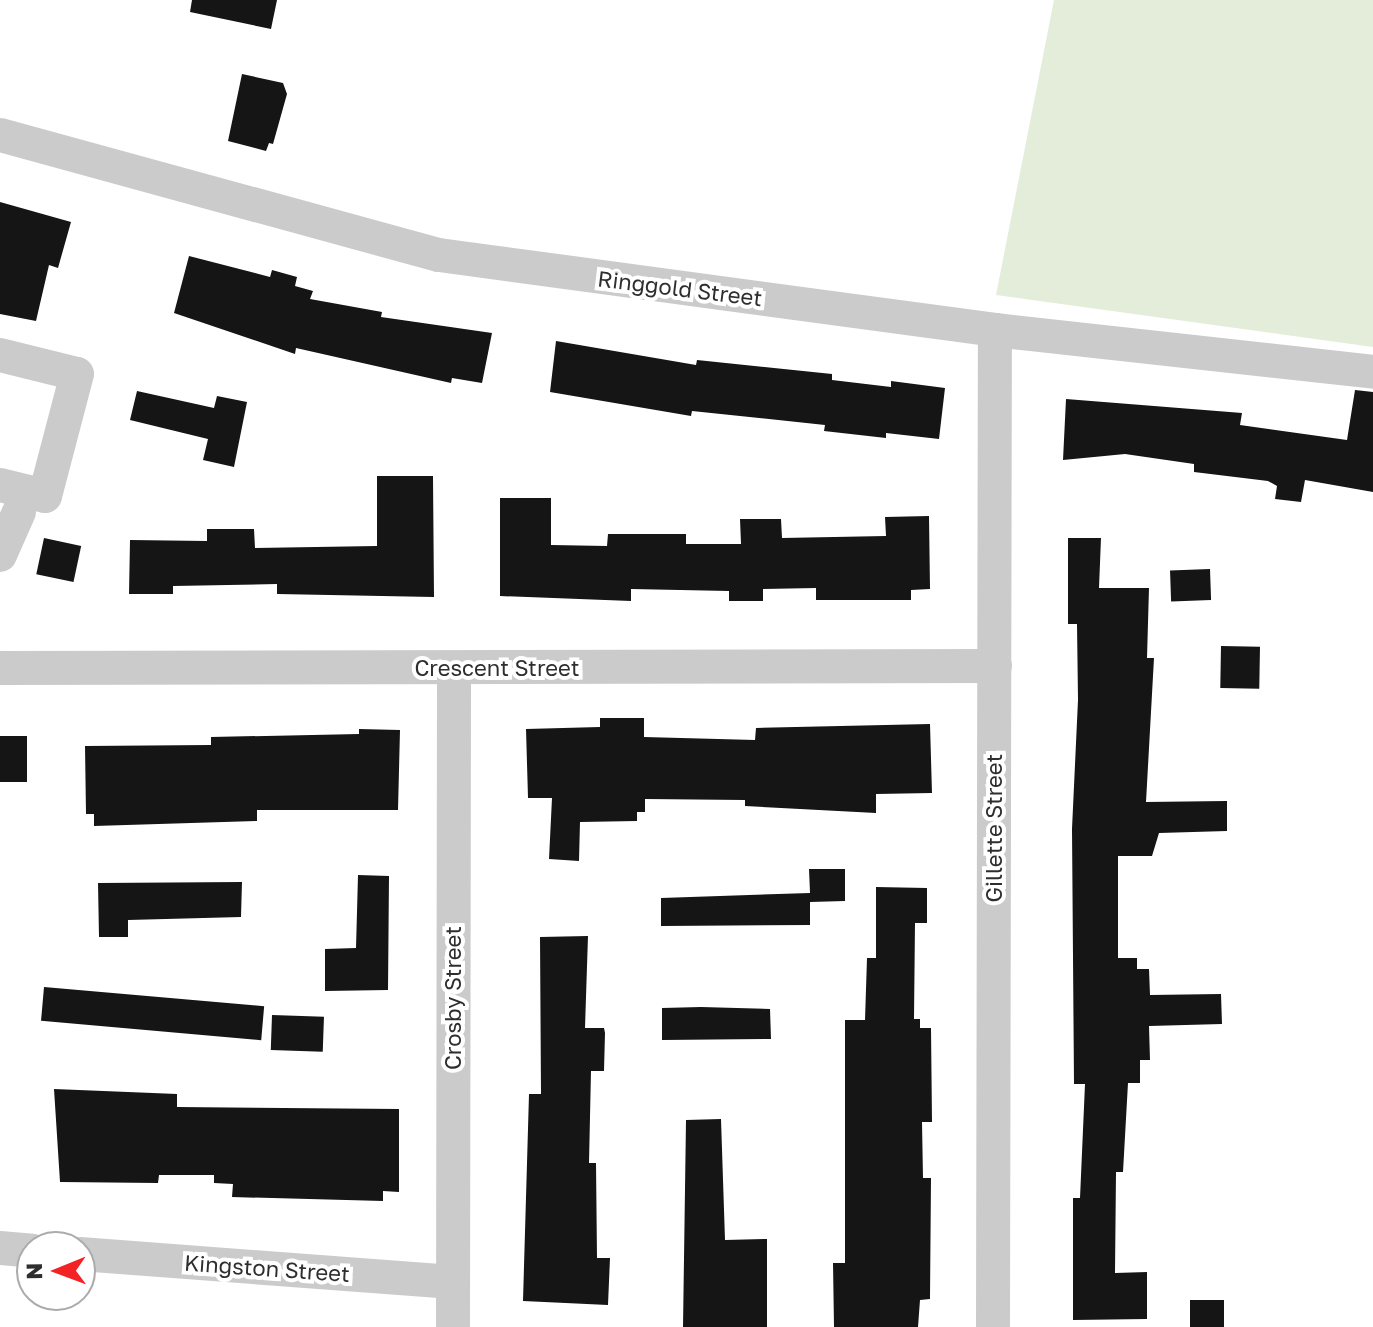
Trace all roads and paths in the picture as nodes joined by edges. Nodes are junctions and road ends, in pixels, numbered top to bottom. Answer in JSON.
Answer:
{"nodes":[{"id":1,"x":0,"y":135,"type":"edge"},
{"id":2,"x":995,"y":330,"type":"junction"},
{"id":3,"x":0,"y":355,"type":"edge"},
{"id":4,"x":1373,"y":372,"type":"edge"},
{"id":5,"x":9,"y":498,"type":"edge"},
{"id":6,"x":0,"y":555,"type":"edge"},
{"id":7,"x":995,"y":666,"type":"junction"},
{"id":8,"x":0,"y":668,"type":"edge"},
{"id":9,"x":454,"y":669,"type":"junction"},
{"id":10,"x":96,"y":1255,"type":"edge"},
{"id":11,"x":453,"y":1282,"type":"junction"},
{"id":12,"x":453,"y":1327,"type":"edge"},
{"id":13,"x":993,"y":1327,"type":"edge"}],
"edges":[{"from":1,"to":2,"type":"street","name":"Ringgold Street"},
{"from":2,"to":4,"type":"street","name":"Ringgold Street"},
{"from":2,"to":7,"type":"street","name":"Gillette Street"},
{"from":3,"to":5,"type":"street"},
{"from":5,"to":6,"type":"street"},
{"from":7,"to":9,"type":"street","name":"Crescent Street"},
{"from":7,"to":13,"type":"street","name":"Gillette Street"},
{"from":8,"to":9,"type":"street","name":"Crescent Street"},
{"from":9,"to":11,"type":"street","name":"Crosby Street"},
{"from":10,"to":11,"type":"street","name":"Kingston Street"},
{"from":11,"to":12,"type":"street","name":"Crosby Street"}]}
